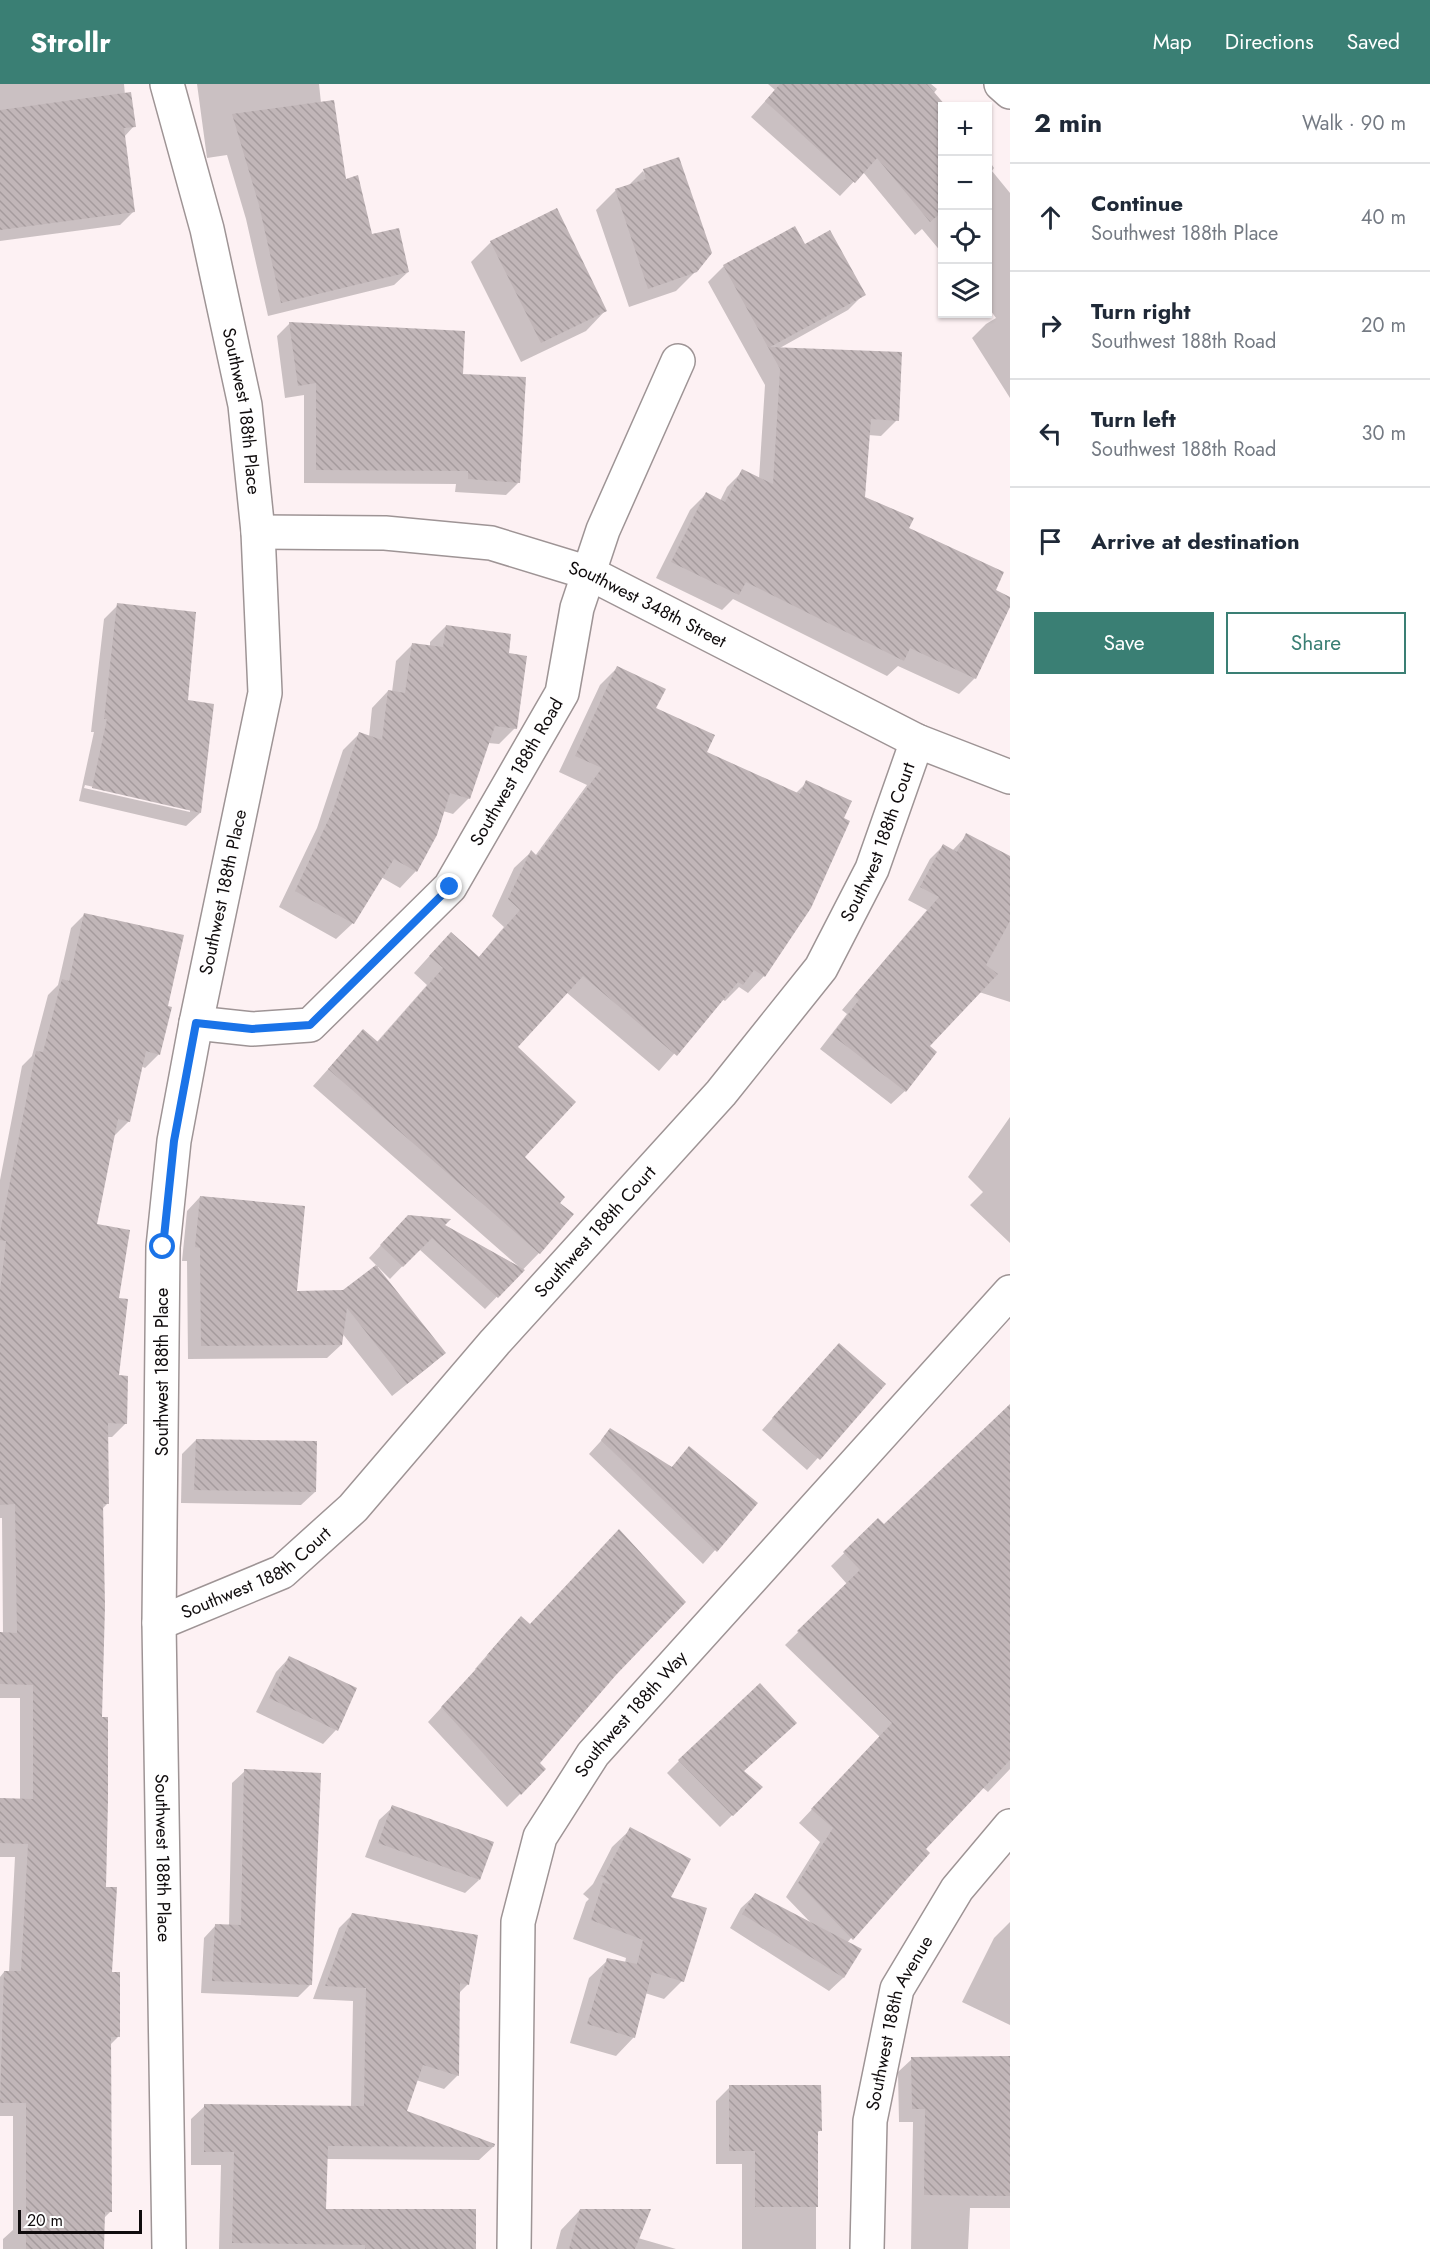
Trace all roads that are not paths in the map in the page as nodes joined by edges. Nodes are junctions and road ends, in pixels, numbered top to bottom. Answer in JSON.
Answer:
{"nodes":[{"id":1,"x":167,"y":84,"type":"edge"},
{"id":2,"x":1001,"y":84,"type":"edge"},
{"id":3,"x":1010,"y":92,"type":"edge"},
{"id":4,"x":678,"y":361,"type":"dead end"},
{"id":5,"x":258,"y":532,"type":"junction"},
{"id":6,"x":589,"y":573,"type":"junction"},
{"id":7,"x":917,"y":741,"type":"junction"},
{"id":8,"x":1010,"y":777,"type":"edge"},
{"id":9,"x":196,"y":1023,"type":"junction"},
{"id":10,"x":1010,"y":1292,"type":"edge"},
{"id":11,"x":159,"y":1623,"type":"junction"},
{"id":12,"x":1010,"y":1826,"type":"edge"},
{"id":13,"x":169,"y":2249,"type":"edge"},
{"id":14,"x":514,"y":2249,"type":"edge"},
{"id":15,"x":867,"y":2249,"type":"edge"}],
"edges":[{"from":1,"to":5,"type":"street","name":"Southwest 188th Place"},
{"from":2,"to":3,"type":"street"},
{"from":4,"to":6,"type":"street","name":"Southwest 188th Road"},
{"from":5,"to":6,"type":"street","name":"Southwest 348th Street"},
{"from":5,"to":9,"type":"street","name":"Southwest 188th Place"},
{"from":6,"to":7,"type":"street","name":"Southwest 348th Street"},
{"from":6,"to":9,"type":"street","name":"Southwest 188th Road"},
{"from":7,"to":8,"type":"street","name":"Southwest 348th Street"},
{"from":7,"to":11,"type":"street","name":"Southwest 188th Court"},
{"from":9,"to":11,"type":"street","name":"Southwest 188th Place"},
{"from":10,"to":14,"type":"street","name":"Southwest 188th Way"},
{"from":11,"to":13,"type":"street","name":"Southwest 188th Place"},
{"from":12,"to":15,"type":"street","name":"Southwest 188th Avenue"}]}
